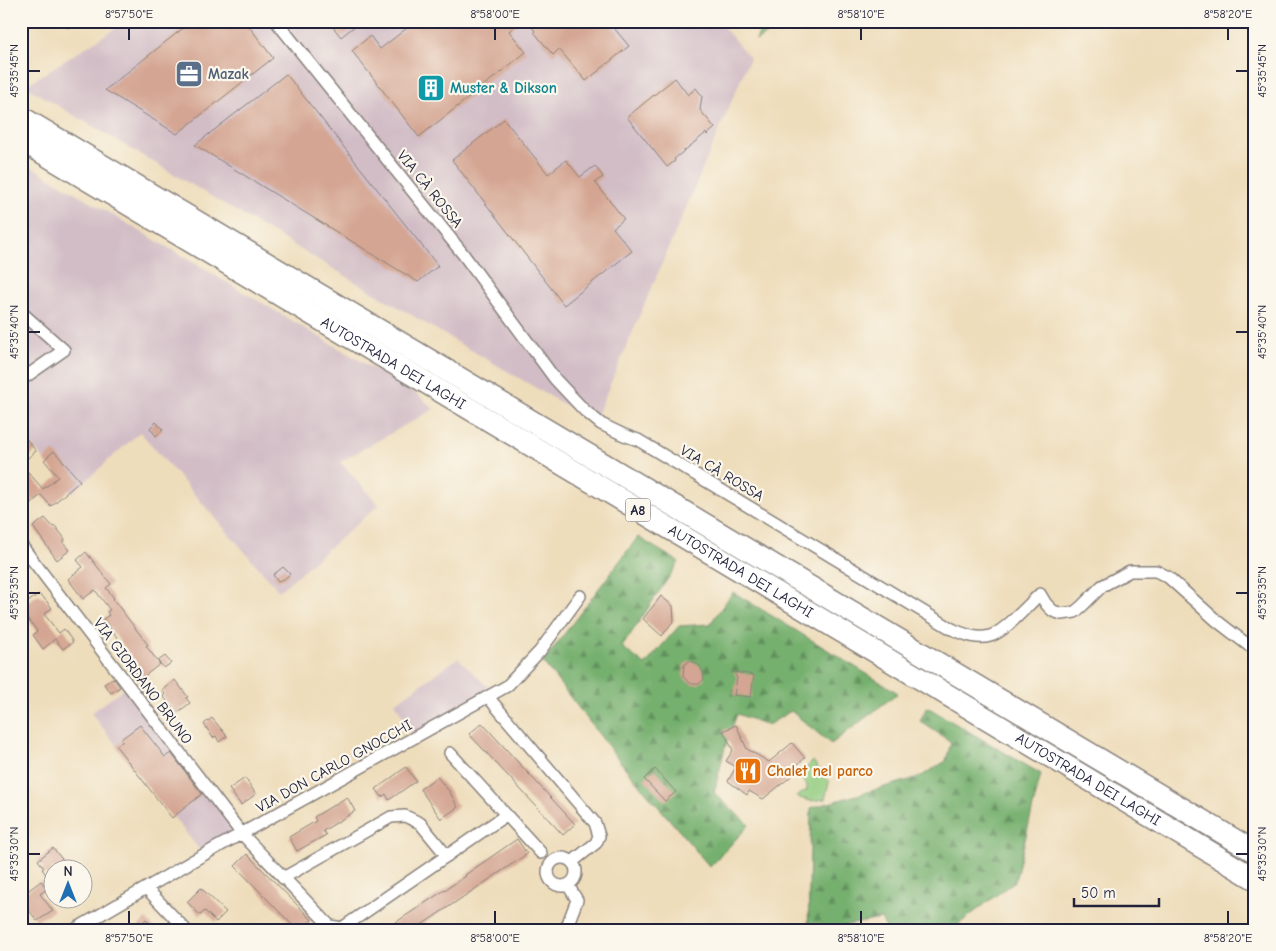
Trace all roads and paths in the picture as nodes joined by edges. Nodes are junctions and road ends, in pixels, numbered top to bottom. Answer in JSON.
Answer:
{"nodes":[{"id":1,"x":276,"y":21,"type":"edge"},
{"id":2,"x":21,"y":117,"type":"edge"},
{"id":3,"x":21,"y":140,"type":"edge"},
{"id":4,"x":21,"y":312,"type":"edge"},
{"id":5,"x":21,"y":380,"type":"edge"},
{"id":6,"x":21,"y":545,"type":"edge"},
{"id":7,"x":580,"y":596,"type":"dead end"},
{"id":8,"x":1255,"y":648,"type":"edge"},
{"id":9,"x":488,"y":697,"type":"junction"},
{"id":10,"x":450,"y":753,"type":"dead end"},
{"id":11,"x":506,"y":815,"type":"junction"},
{"id":12,"x":242,"y":834,"type":"junction"},
{"id":13,"x":1255,"y":852,"type":"edge"},
{"id":14,"x":541,"y":853,"type":"dead end"},
{"id":15,"x":447,"y":856,"type":"junction"},
{"id":16,"x":572,"y":862,"type":"junction"},
{"id":17,"x":283,"y":878,"type":"junction"},
{"id":18,"x":1255,"y":879,"type":"edge"},
{"id":19,"x":568,"y":885,"type":"junction"},
{"id":20,"x":146,"y":888,"type":"junction"},
{"id":21,"x":74,"y":930,"type":"edge"},
{"id":22,"x":186,"y":930,"type":"edge"},
{"id":23,"x":562,"y":930,"type":"edge"}],
"edges":[{"from":1,"to":8,"type":"street","name":"VIA CÀ ROSSA"},
{"from":2,"to":13,"type":"highway","name":"AUTOSTRADA DEI LAGHI","number":"A8"},
{"from":3,"to":18,"type":"highway","name":"AUTOSTRADA DEI LAGHI","number":"A8"},
{"from":4,"to":5,"type":"street"},
{"from":6,"to":12,"type":"street","name":"VIA GIORDANO BRUNO"},
{"from":7,"to":9,"type":"street","name":"VIA DON CARLO GNOCCHI"},
{"from":9,"to":12,"type":"street","name":"VIA DON CARLO GNOCCHI"},
{"from":9,"to":16,"type":"street"},
{"from":10,"to":11,"type":"street"},
{"from":11,"to":14,"type":"street"},
{"from":11,"to":15,"type":"street","name":"VIA GIORDANO BRUNO"},
{"from":12,"to":17,"type":"street","name":"VIA GIORDANO BRUNO"},
{"from":12,"to":20,"type":"street","name":"VIA DON CARLO GNOCCHI"},
{"from":15,"to":17,"type":"street"},
{"from":15,"to":17,"type":"street","name":"VIA GIORDANO BRUNO"},
{"from":16,"to":19,"type":"street"},
{"from":16,"to":19,"type":"street"},
{"from":19,"to":23,"type":"street"},
{"from":20,"to":21,"type":"street","name":"VIA DON CARLO GNOCCHI"},
{"from":20,"to":22,"type":"street"}]}
